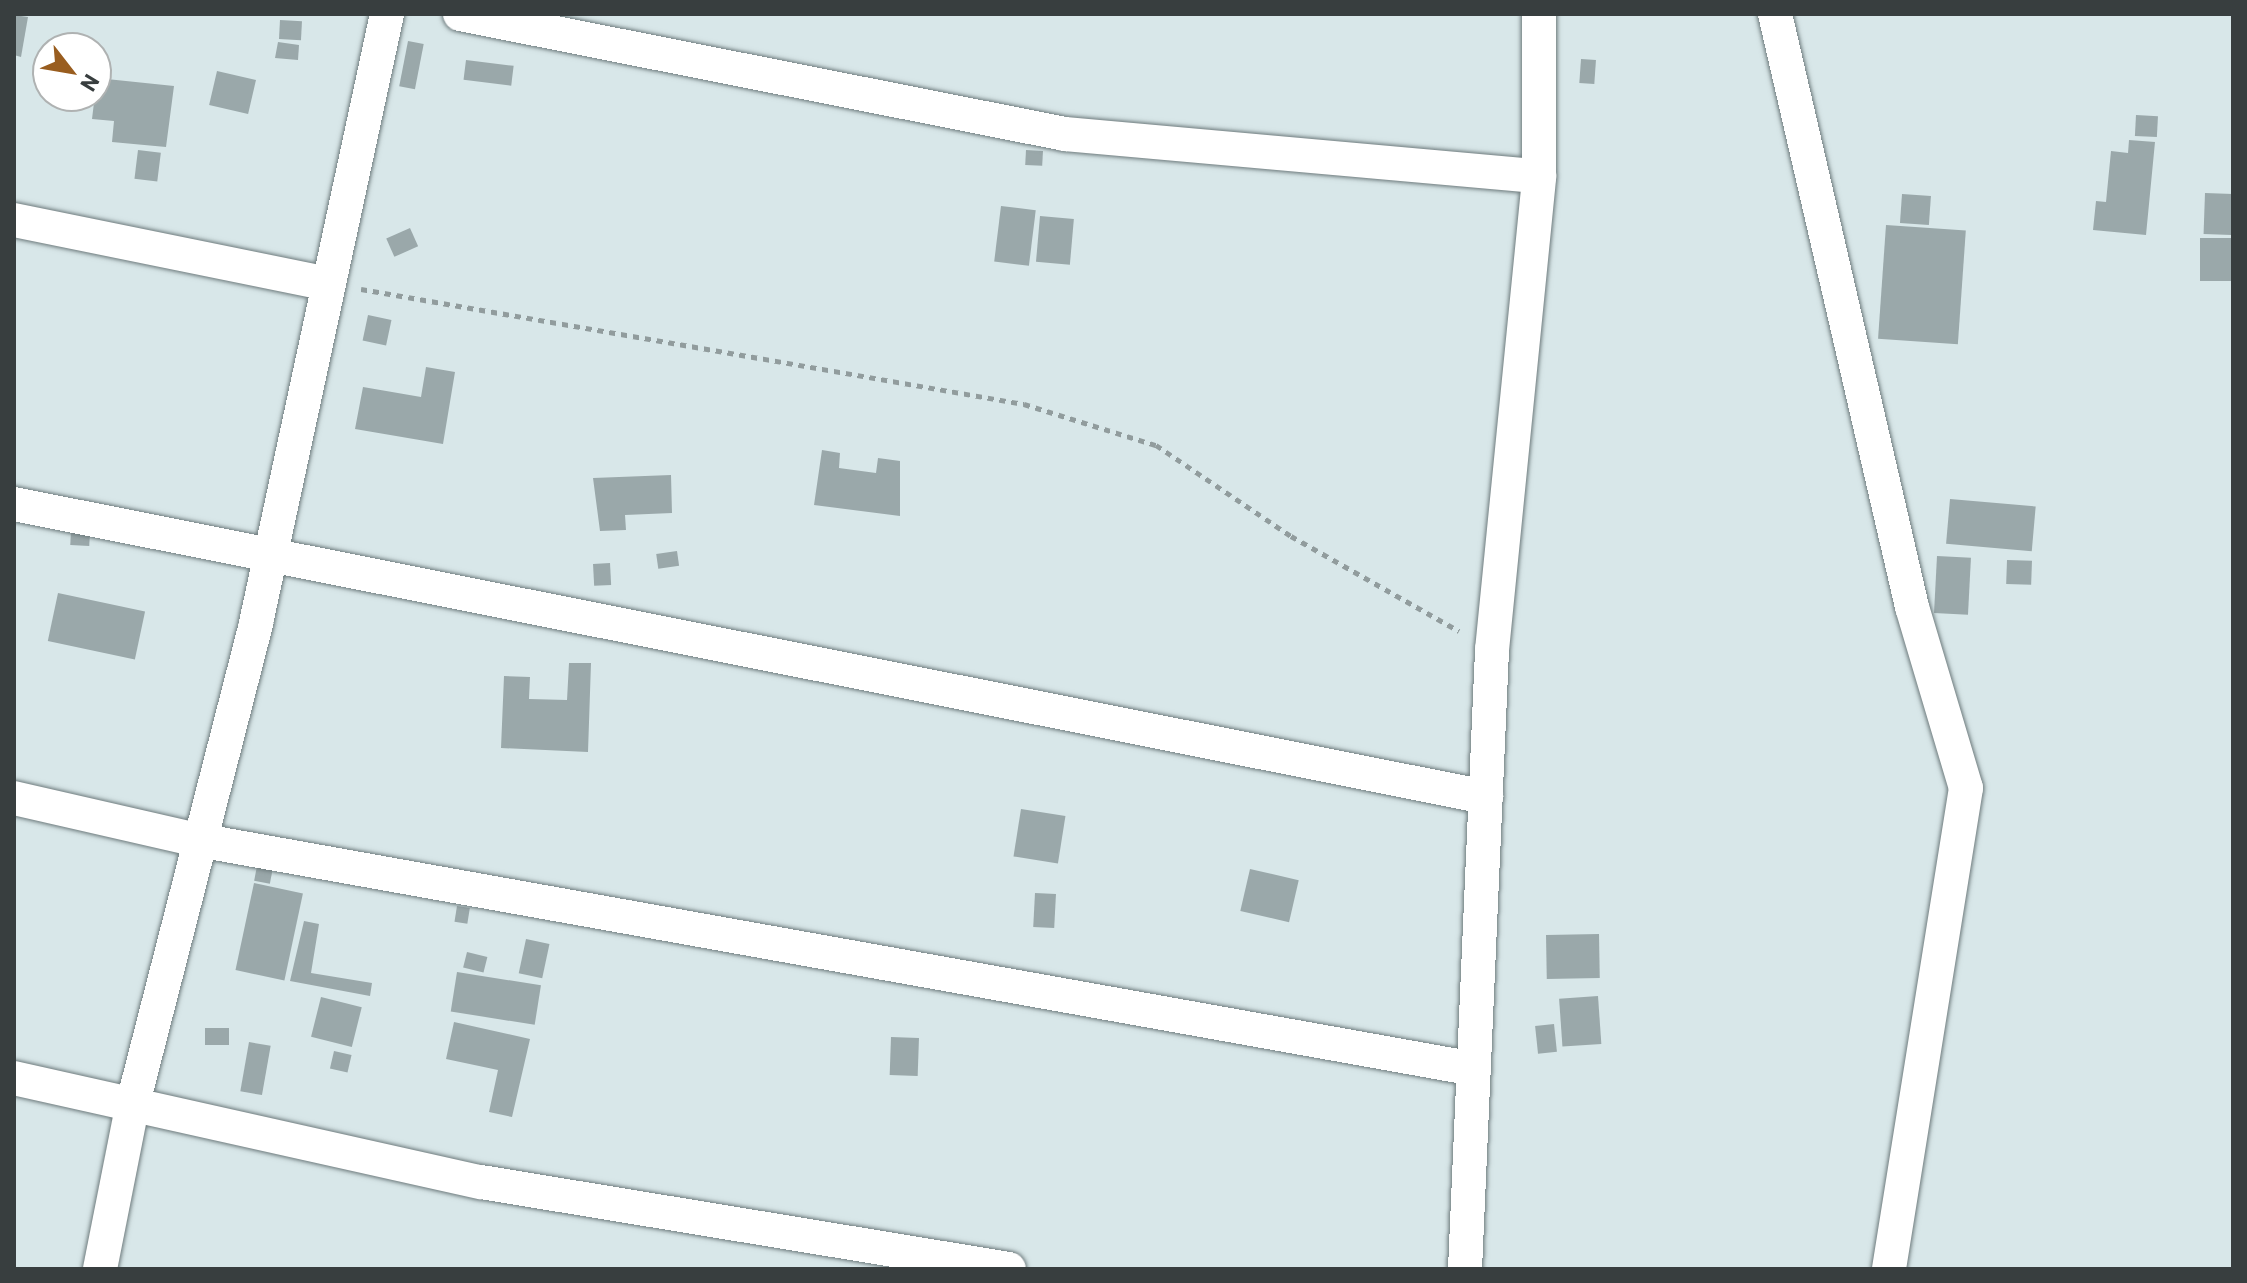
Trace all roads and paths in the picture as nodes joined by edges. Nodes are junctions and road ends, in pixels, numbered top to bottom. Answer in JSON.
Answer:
{"nodes":[{"id":1,"x":387,"y":14,"type":"edge"},
{"id":2,"x":460,"y":14,"type":"edge"},
{"id":3,"x":1539,"y":14,"type":"edge"},
{"id":4,"x":1775,"y":14,"type":"edge"},
{"id":5,"x":1539,"y":176,"type":"junction"},
{"id":6,"x":14,"y":220,"type":"edge"},
{"id":7,"x":329,"y":284,"type":"junction"},
{"id":8,"x":14,"y":504,"type":"edge"},
{"id":9,"x":269,"y":559,"type":"junction"},
{"id":10,"x":1492,"y":650,"type":"junction"},
{"id":11,"x":1486,"y":797,"type":"junction"},
{"id":12,"x":14,"y":798,"type":"edge"},
{"id":13,"x":198,"y":840,"type":"junction"},
{"id":14,"x":1474,"y":1069,"type":"junction"},
{"id":15,"x":14,"y":1078,"type":"edge"},
{"id":16,"x":133,"y":1103,"type":"junction"},
{"id":17,"x":100,"y":1269,"type":"edge"},
{"id":18,"x":1009,"y":1269,"type":"edge"},
{"id":19,"x":1465,"y":1269,"type":"edge"},
{"id":20,"x":1889,"y":1269,"type":"edge"}],
"edges":[{"from":1,"to":7,"type":"street"},
{"from":2,"to":5,"type":"street"},
{"from":3,"to":5,"type":"street"},
{"from":4,"to":20,"type":"street"},
{"from":5,"to":10,"type":"street"},
{"from":6,"to":7,"type":"street"},
{"from":7,"to":9,"type":"street"},
{"from":7,"to":10,"type":"path"},
{"from":8,"to":9,"type":"street"},
{"from":9,"to":11,"type":"street"},
{"from":9,"to":13,"type":"street"},
{"from":10,"to":11,"type":"street"},
{"from":11,"to":14,"type":"street"},
{"from":12,"to":13,"type":"street"},
{"from":13,"to":14,"type":"street"},
{"from":13,"to":16,"type":"street"},
{"from":14,"to":19,"type":"street"},
{"from":15,"to":16,"type":"street"},
{"from":16,"to":17,"type":"street"},
{"from":16,"to":18,"type":"street"}]}
